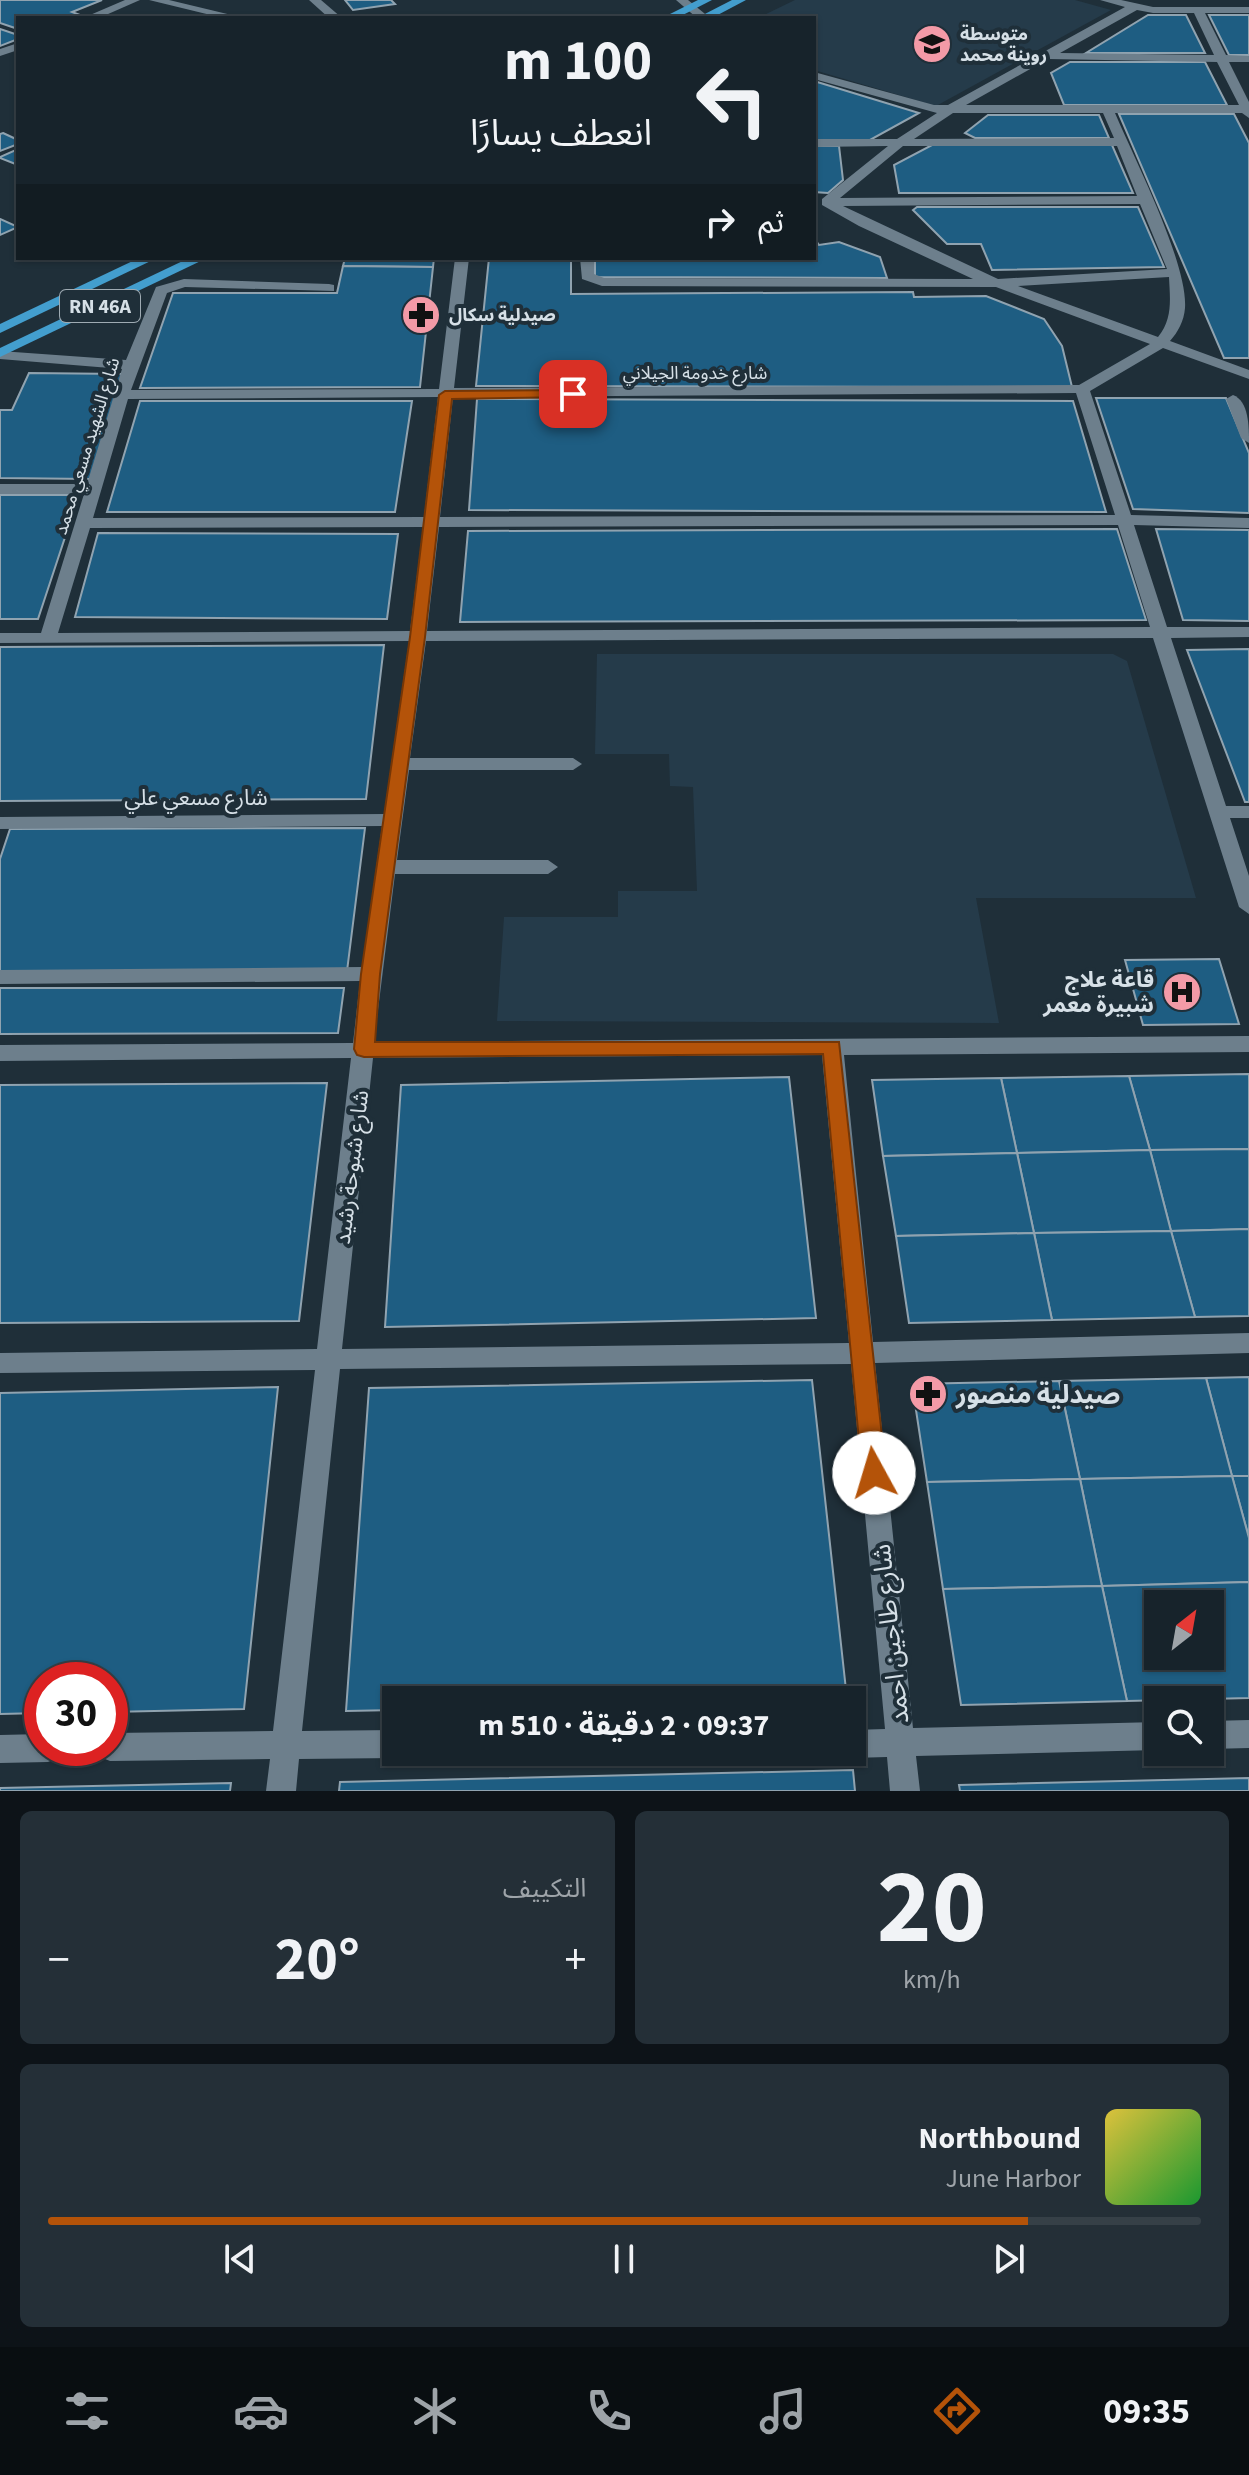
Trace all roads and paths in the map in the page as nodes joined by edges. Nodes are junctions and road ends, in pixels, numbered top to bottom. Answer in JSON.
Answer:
{"nodes":[{"id":1,"x":135,"y":0,"type":"edge"},
{"id":2,"x":154,"y":0,"type":"edge"},
{"id":3,"x":212,"y":0,"type":"edge"},
{"id":4,"x":314,"y":0,"type":"edge"},
{"id":5,"x":681,"y":0,"type":"edge"},
{"id":6,"x":707,"y":0,"type":"edge"},
{"id":7,"x":741,"y":0,"type":"edge"},
{"id":8,"x":1105,"y":0,"type":"edge"},
{"id":9,"x":692,"y":7,"type":"junction"},
{"id":10,"x":1134,"y":7,"type":"junction"},
{"id":11,"x":1249,"y":10,"type":"edge"},
{"id":12,"x":1198,"y":11,"type":"junction"},
{"id":13,"x":219,"y":14,"type":"junction"},
{"id":14,"x":94,"y":16,"type":"edge"},
{"id":15,"x":228,"y":16,"type":"edge"},
{"id":16,"x":334,"y":16,"type":"edge"},
{"id":17,"x":672,"y":16,"type":"edge"},
{"id":18,"x":702,"y":16,"type":"edge"},
{"id":19,"x":708,"y":16,"type":"edge"},
{"id":20,"x":1046,"y":56,"type":"junction"},
{"id":21,"x":1222,"y":59,"type":"junction"},
{"id":22,"x":1249,"y":59,"type":"edge"},
{"id":23,"x":816,"y":76,"type":"edge"},
{"id":24,"x":949,"y":110,"type":"junction"},
{"id":25,"x":1108,"y":110,"type":"junction"},
{"id":26,"x":1248,"y":111,"type":"edge"},
{"id":27,"x":901,"y":142,"type":"junction"},
{"id":28,"x":1122,"y":142,"type":"junction"},
{"id":29,"x":816,"y":143,"type":"edge"},
{"id":30,"x":1146,"y":200,"type":"junction"},
{"id":31,"x":820,"y":201,"type":"edge"},
{"id":32,"x":146,"y":260,"type":"edge"},
{"id":33,"x":196,"y":260,"type":"edge"},
{"id":34,"x":462,"y":260,"type":"edge"},
{"id":35,"x":587,"y":260,"type":"edge"},
{"id":36,"x":1175,"y":273,"type":"junction"},
{"id":37,"x":994,"y":283,"type":"junction"},
{"id":38,"x":329,"y":288,"type":"dead end"},
{"id":39,"x":0,"y":329,"type":"edge"},
{"id":40,"x":1160,"y":344,"type":"junction"},
{"id":41,"x":0,"y":354,"type":"edge"},
{"id":42,"x":131,"y":365,"type":"junction"},
{"id":43,"x":1249,"y":375,"type":"edge"},
{"id":44,"x":1082,"y":389,"type":"junction"},
{"id":45,"x":123,"y":395,"type":"junction"},
{"id":46,"x":445,"y":395,"type":"junction"},
{"id":47,"x":1233,"y":399,"type":"dead end"},
{"id":48,"x":1249,"y":438,"type":"edge"},
{"id":49,"x":0,"y":489,"type":"edge"},
{"id":50,"x":95,"y":489,"type":"junction"},
{"id":51,"x":1124,"y":520,"type":"junction"},
{"id":52,"x":431,"y":522,"type":"junction"},
{"id":53,"x":85,"y":523,"type":"junction"},
{"id":54,"x":1249,"y":523,"type":"edge"},
{"id":55,"x":1160,"y":632,"type":"junction"},
{"id":56,"x":1249,"y":632,"type":"edge"},
{"id":57,"x":418,"y":637,"type":"junction"},
{"id":58,"x":0,"y":638,"type":"edge"},
{"id":59,"x":48,"y":638,"type":"junction"},
{"id":60,"x":401,"y":764,"type":"junction"},
{"id":61,"x":573,"y":764,"type":"dead end"},
{"id":62,"x":1219,"y":812,"type":"junction"},
{"id":63,"x":1249,"y":812,"type":"edge"},
{"id":64,"x":393,"y":820,"type":"junction"},
{"id":65,"x":0,"y":823,"type":"edge"},
{"id":66,"x":387,"y":867,"type":"junction"},
{"id":67,"x":548,"y":867,"type":"dead end"},
{"id":68,"x":1249,"y":907,"type":"edge"},
{"id":69,"x":371,"y":974,"type":"junction"},
{"id":70,"x":0,"y":977,"type":"edge"},
{"id":71,"x":1249,"y":1044,"type":"edge"},
{"id":72,"x":832,"y":1047,"type":"junction"},
{"id":73,"x":364,"y":1049,"type":"junction"},
{"id":74,"x":0,"y":1053,"type":"edge"},
{"id":75,"x":1249,"y":1343,"type":"edge"},
{"id":76,"x":862,"y":1353,"type":"junction"},
{"id":77,"x":328,"y":1359,"type":"junction"},
{"id":78,"x":0,"y":1363,"type":"edge"},
{"id":79,"x":1249,"y":1734,"type":"edge"},
{"id":80,"x":1224,"y":1735,"type":"edge"},
{"id":81,"x":1144,"y":1736,"type":"edge"},
{"id":82,"x":286,"y":1744,"type":"junction"},
{"id":83,"x":382,"y":1744,"type":"edge"},
{"id":84,"x":866,"y":1744,"type":"edge"},
{"id":85,"x":901,"y":1744,"type":"junction"},
{"id":86,"x":128,"y":1747,"type":"edge"},
{"id":87,"x":24,"y":1748,"type":"edge"},
{"id":88,"x":0,"y":1749,"type":"edge"},
{"id":89,"x":281,"y":1791,"type":"edge"},
{"id":90,"x":905,"y":1791,"type":"edge"}],
"edges":[{"from":1,"to":14,"type":"street"},
{"from":2,"to":13,"type":"street"},
{"from":3,"to":13,"type":"street"},
{"from":4,"to":16,"type":"street"},
{"from":5,"to":9,"type":"street"},
{"from":6,"to":9,"type":"main road"},
{"from":7,"to":19,"type":"main road"},
{"from":8,"to":10,"type":"street"},
{"from":9,"to":17,"type":"main road"},
{"from":9,"to":18,"type":"street"},
{"from":10,"to":12,"type":"street"},
{"from":10,"to":20,"type":"street"},
{"from":11,"to":12,"type":"street"},
{"from":12,"to":21,"type":"street"},
{"from":13,"to":15,"type":"street"},
{"from":20,"to":21,"type":"street"},
{"from":20,"to":24,"type":"street"},
{"from":21,"to":22,"type":"street"},
{"from":21,"to":26,"type":"street"},
{"from":23,"to":24,"type":"street"},
{"from":24,"to":25,"type":"street"},
{"from":24,"to":27,"type":"street"},
{"from":25,"to":26,"type":"street"},
{"from":25,"to":28,"type":"street"},
{"from":27,"to":28,"type":"street"},
{"from":27,"to":29,"type":"street"},
{"from":27,"to":31,"type":"street"},
{"from":28,"to":30,"type":"street"},
{"from":30,"to":31,"type":"street"},
{"from":30,"to":36,"type":"street"},
{"from":31,"to":37,"type":"street"},
{"from":32,"to":39,"type":"main road","number":"RN 46A"},
{"from":33,"to":41,"type":"main road","number":"RN 46A"},
{"from":34,"to":46,"type":"street","name":"شارع شبوحة رشيد"},
{"from":35,"to":37,"type":"street"},
{"from":36,"to":37,"type":"street"},
{"from":36,"to":40,"type":"street"},
{"from":37,"to":40,"type":"street"},
{"from":38,"to":42,"type":"street","name":"شارع الشهيد مسعي محمد"},
{"from":40,"to":43,"type":"street"},
{"from":40,"to":44,"type":"street","name":"شارع خدومة الجيلاني"},
{"from":41,"to":42,"type":"street"},
{"from":42,"to":45,"type":"street","name":"شارع الشهيد مسعي محمد"},
{"from":44,"to":46,"type":"street","name":"شارع خدومة الجيلاني"},
{"from":44,"to":51,"type":"street"},
{"from":45,"to":46,"type":"street","name":"شارع خدومة الجيلاني"},
{"from":45,"to":50,"type":"street","name":"شارع الشهيد مسعي محمد"},
{"from":46,"to":52,"type":"street","name":"شارع شبوحة رشيد"},
{"from":47,"to":48,"type":"street"},
{"from":49,"to":50,"type":"street"},
{"from":50,"to":53,"type":"street","name":"شارع الشهيد مسعي محمد"},
{"from":51,"to":52,"type":"street"},
{"from":51,"to":54,"type":"street"},
{"from":51,"to":55,"type":"street"},
{"from":52,"to":53,"type":"street"},
{"from":52,"to":57,"type":"street","name":"شارع شبوحة رشيد"},
{"from":53,"to":59,"type":"street","name":"شارع الشهيد مسعي محمد"},
{"from":55,"to":56,"type":"street"},
{"from":55,"to":57,"type":"street"},
{"from":55,"to":62,"type":"street"},
{"from":57,"to":59,"type":"street"},
{"from":57,"to":60,"type":"street","name":"شارع شبوحة رشيد"},
{"from":58,"to":59,"type":"street"},
{"from":60,"to":61,"type":"street"},
{"from":60,"to":64,"type":"street","name":"شارع شبوحة رشيد"},
{"from":62,"to":63,"type":"street"},
{"from":62,"to":68,"type":"street"},
{"from":64,"to":65,"type":"street","name":"شارع مسعي علي"},
{"from":64,"to":66,"type":"street","name":"شارع شبوحة رشيد"},
{"from":66,"to":67,"type":"street"},
{"from":66,"to":69,"type":"street","name":"شارع شبوحة رشيد"},
{"from":69,"to":70,"type":"street"},
{"from":69,"to":73,"type":"street","name":"شارع شبوحة رشيد"},
{"from":71,"to":72,"type":"street"},
{"from":72,"to":73,"type":"street"},
{"from":72,"to":76,"type":"street","name":"شارع طاجين احمد"},
{"from":73,"to":74,"type":"street"},
{"from":73,"to":77,"type":"street","name":"شارع شبوحة رشيد"},
{"from":75,"to":76,"type":"street"},
{"from":76,"to":77,"type":"street"},
{"from":76,"to":85,"type":"street","name":"شارع طاجين احمد"},
{"from":77,"to":78,"type":"street"},
{"from":77,"to":82,"type":"street","name":"شارع شبوحة رشيد"},
{"from":79,"to":80,"type":"street"},
{"from":81,"to":85,"type":"street"},
{"from":82,"to":83,"type":"street"},
{"from":82,"to":86,"type":"street"},
{"from":82,"to":89,"type":"street","name":"شارع شبوحة رشيد"},
{"from":84,"to":85,"type":"street"},
{"from":85,"to":90,"type":"street","name":"شارع طاجين احمد"},
{"from":87,"to":88,"type":"street"}]}
